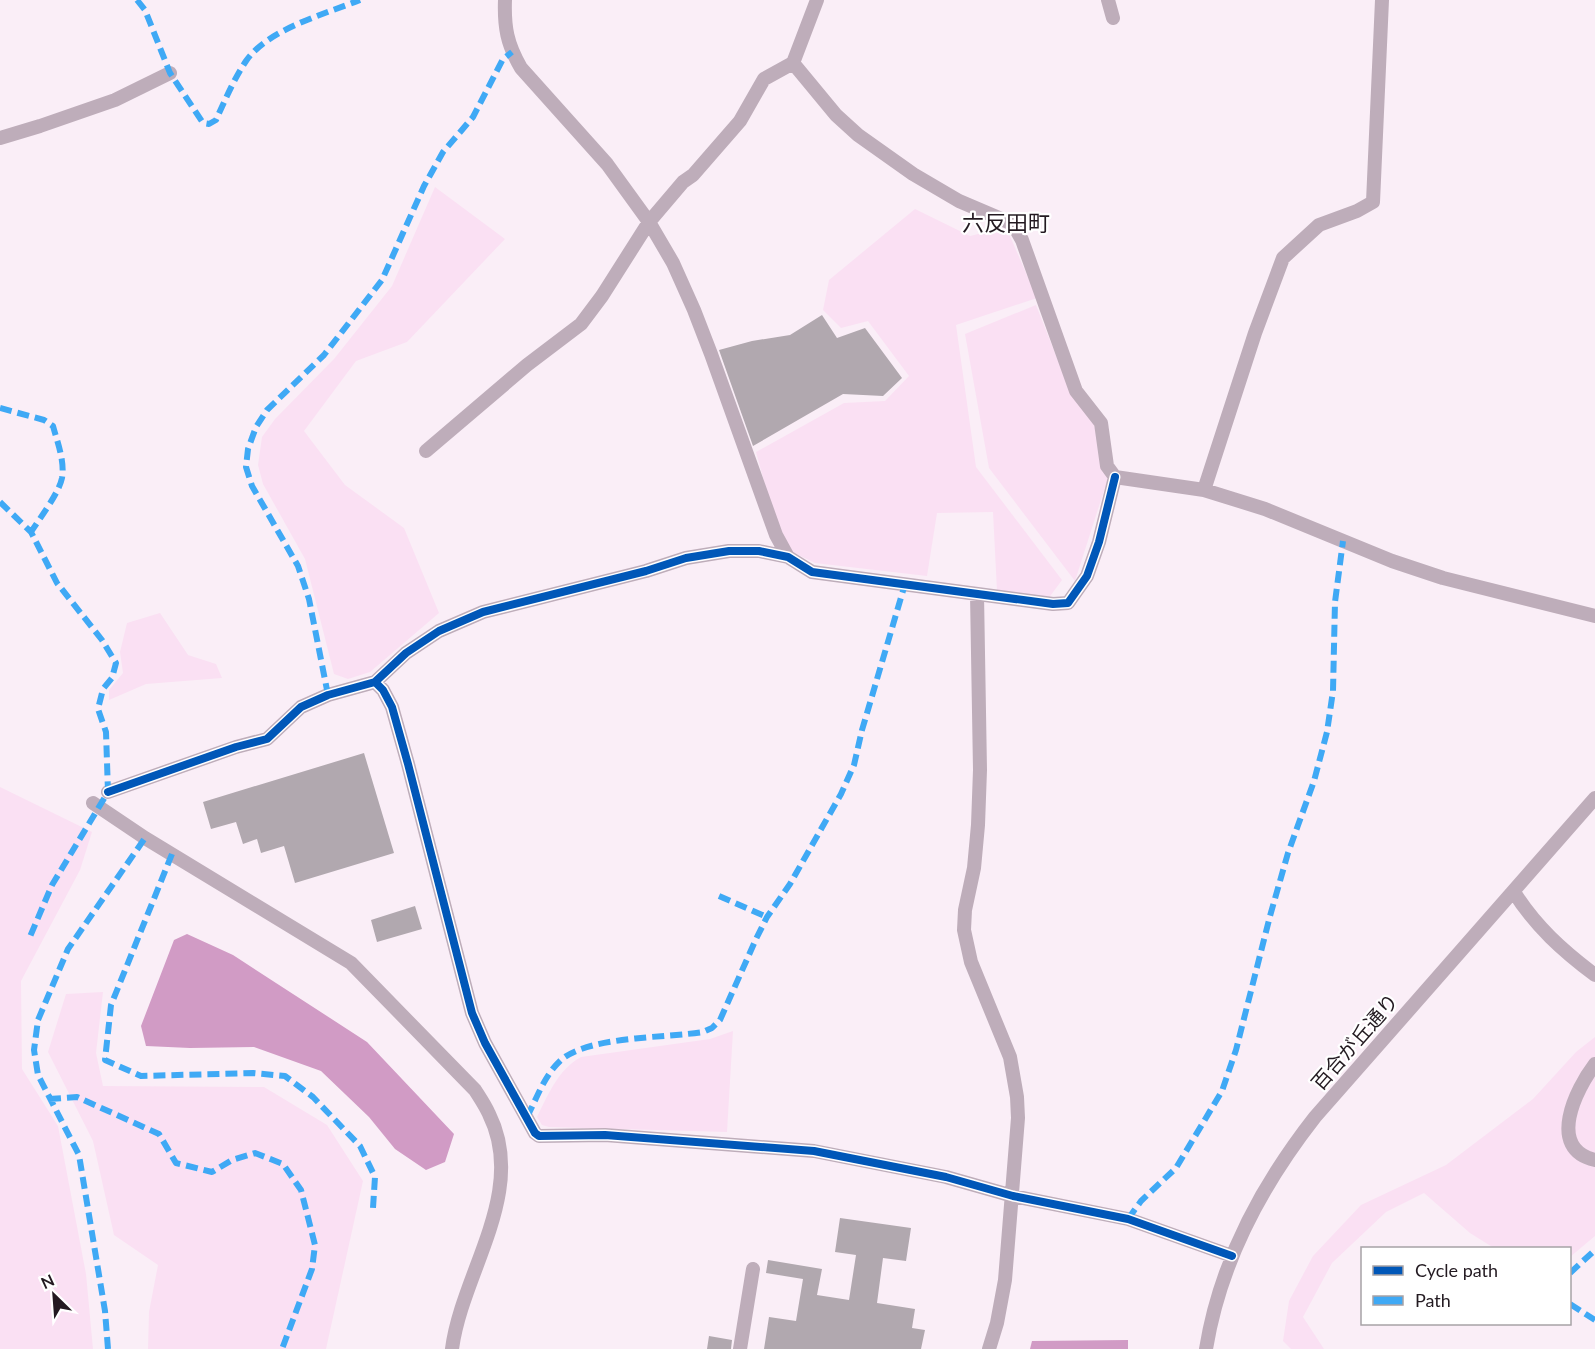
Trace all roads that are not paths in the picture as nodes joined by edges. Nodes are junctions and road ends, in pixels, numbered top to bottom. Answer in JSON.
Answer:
{"nodes":[{"id":1,"x":505,"y":0,"type":"edge"},
{"id":2,"x":817,"y":0,"type":"edge"},
{"id":3,"x":1108,"y":0,"type":"edge"},
{"id":4,"x":1382,"y":0,"type":"edge"},
{"id":5,"x":1113,"y":18,"type":"dead end"},
{"id":6,"x":793,"y":63,"type":"junction"},
{"id":7,"x":170,"y":73,"type":"dead end"},
{"id":8,"x":0,"y":138,"type":"edge"},
{"id":9,"x":649,"y":222,"type":"junction"},
{"id":10,"x":426,"y":451,"type":"dead end"},
{"id":11,"x":1115,"y":477,"type":"junction"},
{"id":12,"x":1204,"y":490,"type":"junction"},
{"id":13,"x":788,"y":557,"type":"junction"},
{"id":14,"x":977,"y":594,"type":"junction"},
{"id":15,"x":1595,"y":616,"type":"edge"},
{"id":16,"x":375,"y":682,"type":"junction"},
{"id":17,"x":108,"y":792,"type":"dead end"},
{"id":18,"x":1595,"y":798,"type":"edge"},
{"id":19,"x":93,"y":803,"type":"dead end"},
{"id":20,"x":1514,"y":892,"type":"junction"},
{"id":21,"x":1595,"y":975,"type":"edge"},
{"id":22,"x":1595,"y":1064,"type":"edge"},
{"id":23,"x":1595,"y":1160,"type":"edge"},
{"id":24,"x":1013,"y":1196,"type":"junction"},
{"id":25,"x":1232,"y":1256,"type":"junction"},
{"id":26,"x":753,"y":1269,"type":"dead end"},
{"id":27,"x":452,"y":1349,"type":"edge"},
{"id":28,"x":740,"y":1349,"type":"edge"},
{"id":29,"x":989,"y":1349,"type":"edge"},
{"id":30,"x":1206,"y":1349,"type":"edge"}],
"edges":[{"from":1,"to":9,"type":"street"},
{"from":2,"to":6,"type":"street"},
{"from":3,"to":5,"type":"street"},
{"from":4,"to":12,"type":"street"},
{"from":6,"to":9,"type":"street"},
{"from":6,"to":11,"type":"street"},
{"from":7,"to":8,"type":"street"},
{"from":9,"to":10,"type":"street"},
{"from":9,"to":13,"type":"street"},
{"from":11,"to":12,"type":"street"},
{"from":11,"to":14,"type":"street"},
{"from":12,"to":15,"type":"street"},
{"from":13,"to":14,"type":"street"},
{"from":13,"to":16,"type":"street"},
{"from":14,"to":24,"type":"street"},
{"from":16,"to":17,"type":"street"},
{"from":16,"to":24,"type":"street"},
{"from":18,"to":20,"type":"street","name":"百合が丘通り"},
{"from":19,"to":27,"type":"street"},
{"from":20,"to":21,"type":"street"},
{"from":20,"to":25,"type":"street","name":"百合が丘通り"},
{"from":22,"to":23,"type":"street"},
{"from":24,"to":25,"type":"street"},
{"from":24,"to":29,"type":"street"},
{"from":25,"to":30,"type":"street","name":"百合が丘通り"},
{"from":26,"to":28,"type":"street"}]}
